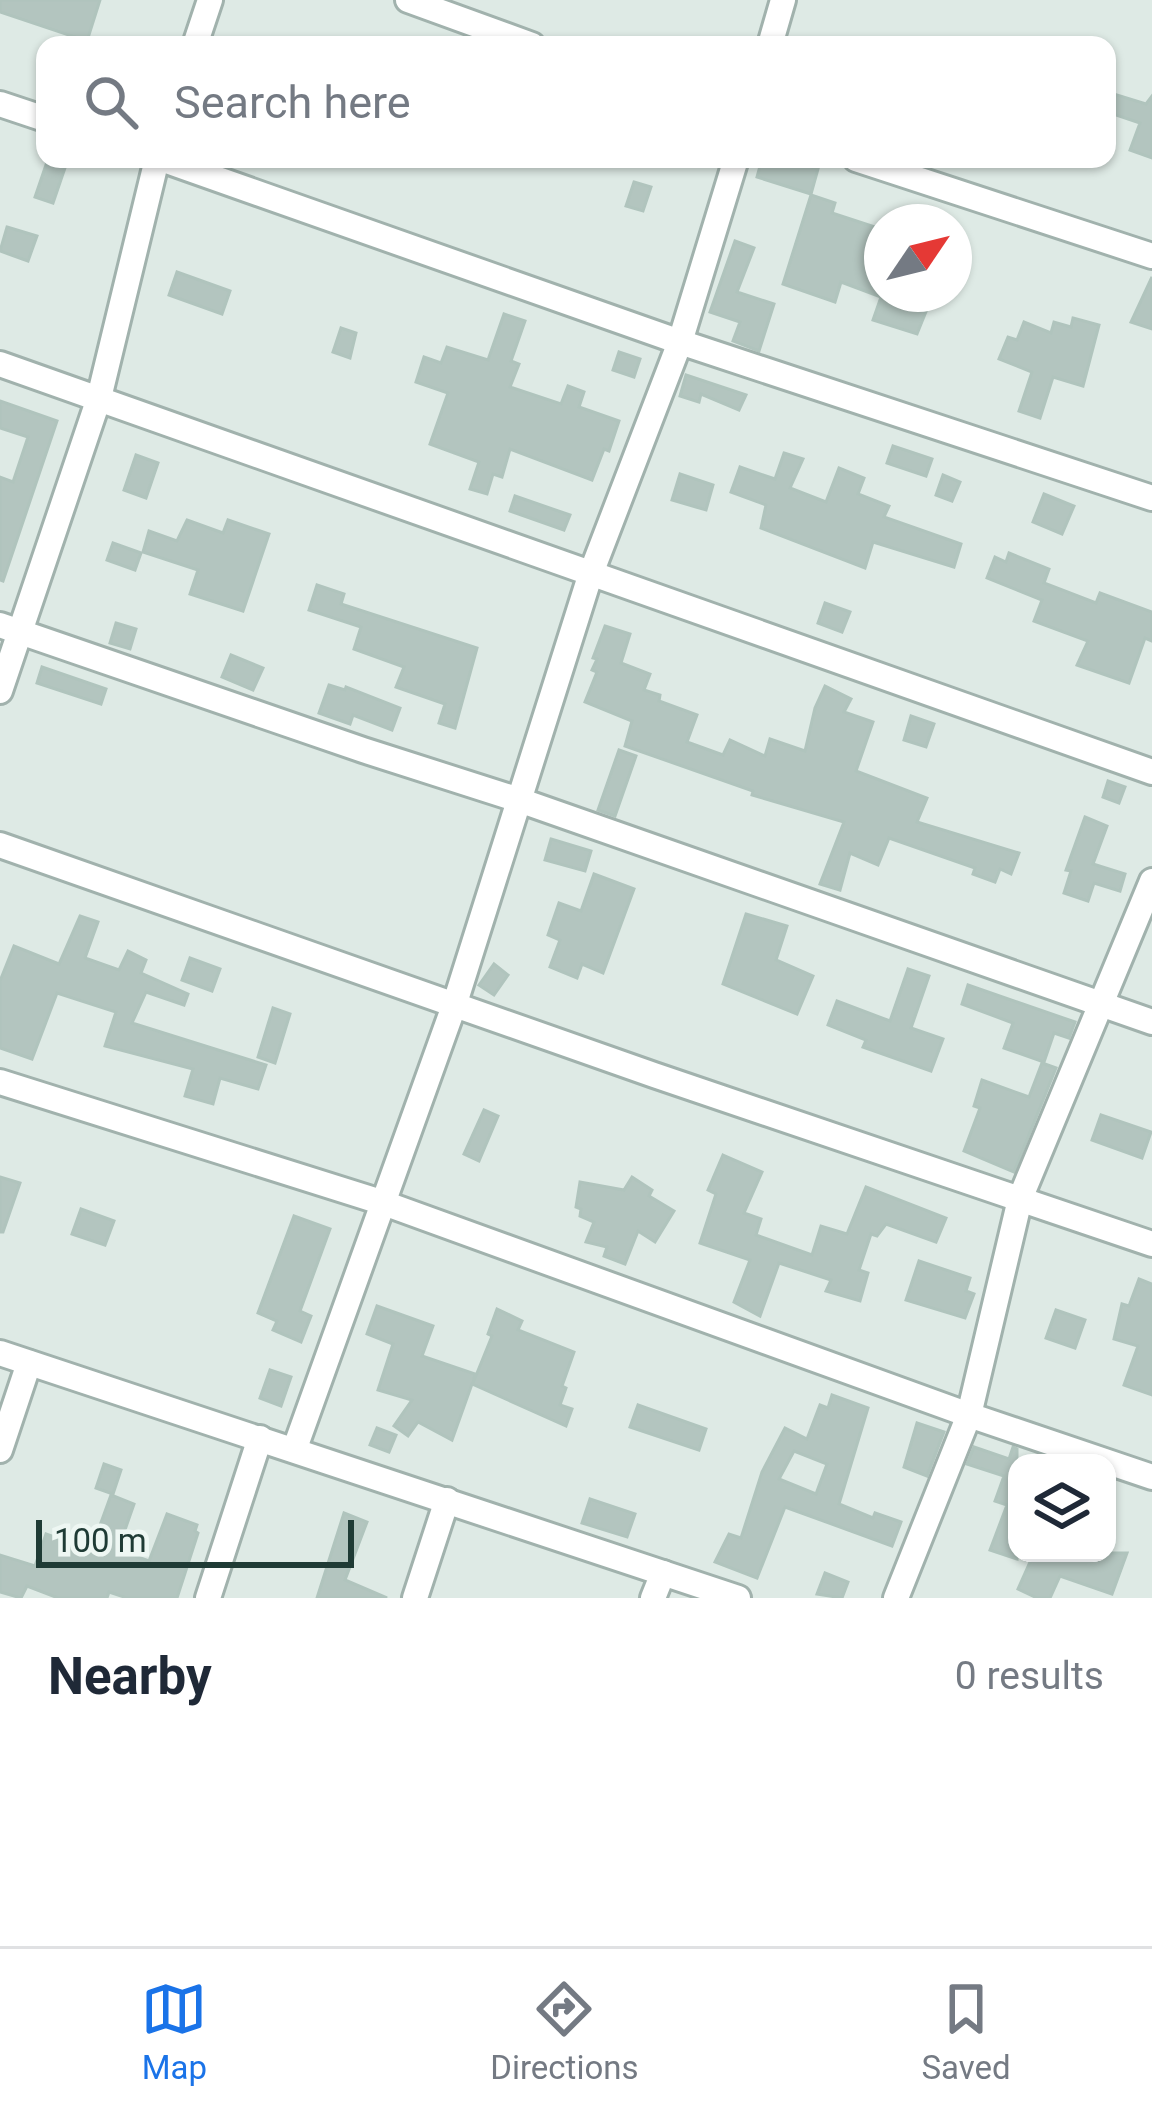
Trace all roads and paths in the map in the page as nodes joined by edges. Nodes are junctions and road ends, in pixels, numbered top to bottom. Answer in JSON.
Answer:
{"nodes":[{"id":1,"x":210,"y":0,"type":"edge"},
{"id":2,"x":408,"y":0,"type":"edge"},
{"id":3,"x":783,"y":0,"type":"edge"},
{"id":4,"x":198,"y":36,"type":"edge"},
{"id":5,"x":507,"y":36,"type":"edge"},
{"id":6,"x":773,"y":36,"type":"edge"},
{"id":7,"x":0,"y":104,"type":"edge"},
{"id":8,"x":36,"y":116,"type":"edge"},
{"id":9,"x":157,"y":168,"type":"edge"},
{"id":10,"x":185,"y":168,"type":"edge"},
{"id":11,"x":733,"y":168,"type":"edge"},
{"id":12,"x":883,"y":168,"type":"edge"},
{"id":13,"x":1152,"y":256,"type":"edge"},
{"id":14,"x":680,"y":342,"type":"junction"},
{"id":15,"x":0,"y":364,"type":"edge"},
{"id":16,"x":100,"y":398,"type":"junction"},
{"id":17,"x":1152,"y":498,"type":"edge"},
{"id":18,"x":590,"y":576,"type":"junction"},
{"id":19,"x":11,"y":629,"type":"edge"},
{"id":20,"x":0,"y":691,"type":"edge"},
{"id":21,"x":1152,"y":772,"type":"edge"},
{"id":22,"x":519,"y":800,"type":"junction"},
{"id":23,"x":0,"y":845,"type":"edge"},
{"id":24,"x":1152,"y":880,"type":"edge"},
{"id":25,"x":455,"y":1003,"type":"junction"},
{"id":26,"x":1103,"y":1005,"type":"junction"},
{"id":27,"x":1152,"y":1022,"type":"edge"},
{"id":28,"x":0,"y":1082,"type":"edge"},
{"id":29,"x":1021,"y":1199,"type":"junction"},
{"id":30,"x":381,"y":1202,"type":"junction"},
{"id":31,"x":1152,"y":1244,"type":"edge"},
{"id":32,"x":0,"y":1353,"type":"edge"},
{"id":33,"x":29,"y":1363,"type":"junction"},
{"id":34,"x":969,"y":1415,"type":"junction"},
{"id":35,"x":260,"y":1438,"type":"junction"},
{"id":36,"x":295,"y":1448,"type":"junction"},
{"id":37,"x":0,"y":1450,"type":"edge"},
{"id":38,"x":1152,"y":1477,"type":"edge"},
{"id":39,"x":447,"y":1500,"type":"junction"},
{"id":40,"x":663,"y":1573,"type":"junction"},
{"id":41,"x":208,"y":1598,"type":"edge"},
{"id":42,"x":415,"y":1598,"type":"edge"},
{"id":43,"x":653,"y":1598,"type":"edge"},
{"id":44,"x":738,"y":1598,"type":"edge"},
{"id":45,"x":896,"y":1598,"type":"edge"}],
"edges":[{"from":1,"to":4,"type":"street"},
{"from":2,"to":5,"type":"street"},
{"from":3,"to":6,"type":"street"},
{"from":7,"to":8,"type":"street"},
{"from":9,"to":16,"type":"street"},
{"from":10,"to":14,"type":"street"},
{"from":11,"to":14,"type":"street"},
{"from":12,"to":13,"type":"street"},
{"from":14,"to":17,"type":"street"},
{"from":14,"to":18,"type":"street"},
{"from":15,"to":16,"type":"street"},
{"from":16,"to":18,"type":"street"},
{"from":16,"to":19,"type":"street"},
{"from":18,"to":21,"type":"street"},
{"from":18,"to":22,"type":"street"},
{"from":19,"to":20,"type":"street"},
{"from":19,"to":22,"type":"street"},
{"from":22,"to":25,"type":"street"},
{"from":22,"to":26,"type":"street"},
{"from":23,"to":25,"type":"street"},
{"from":24,"to":26,"type":"street"},
{"from":25,"to":29,"type":"street"},
{"from":25,"to":30,"type":"street"},
{"from":26,"to":27,"type":"street"},
{"from":26,"to":29,"type":"street"},
{"from":28,"to":30,"type":"street"},
{"from":29,"to":31,"type":"street"},
{"from":29,"to":34,"type":"street"},
{"from":30,"to":34,"type":"street"},
{"from":30,"to":36,"type":"street"},
{"from":32,"to":33,"type":"street"},
{"from":33,"to":35,"type":"street"},
{"from":33,"to":37,"type":"street"},
{"from":34,"to":38,"type":"street"},
{"from":34,"to":45,"type":"street"},
{"from":35,"to":36,"type":"street"},
{"from":35,"to":41,"type":"street"},
{"from":36,"to":39,"type":"street"},
{"from":39,"to":40,"type":"street"},
{"from":39,"to":42,"type":"street"},
{"from":40,"to":43,"type":"street"},
{"from":40,"to":44,"type":"street"}]}
